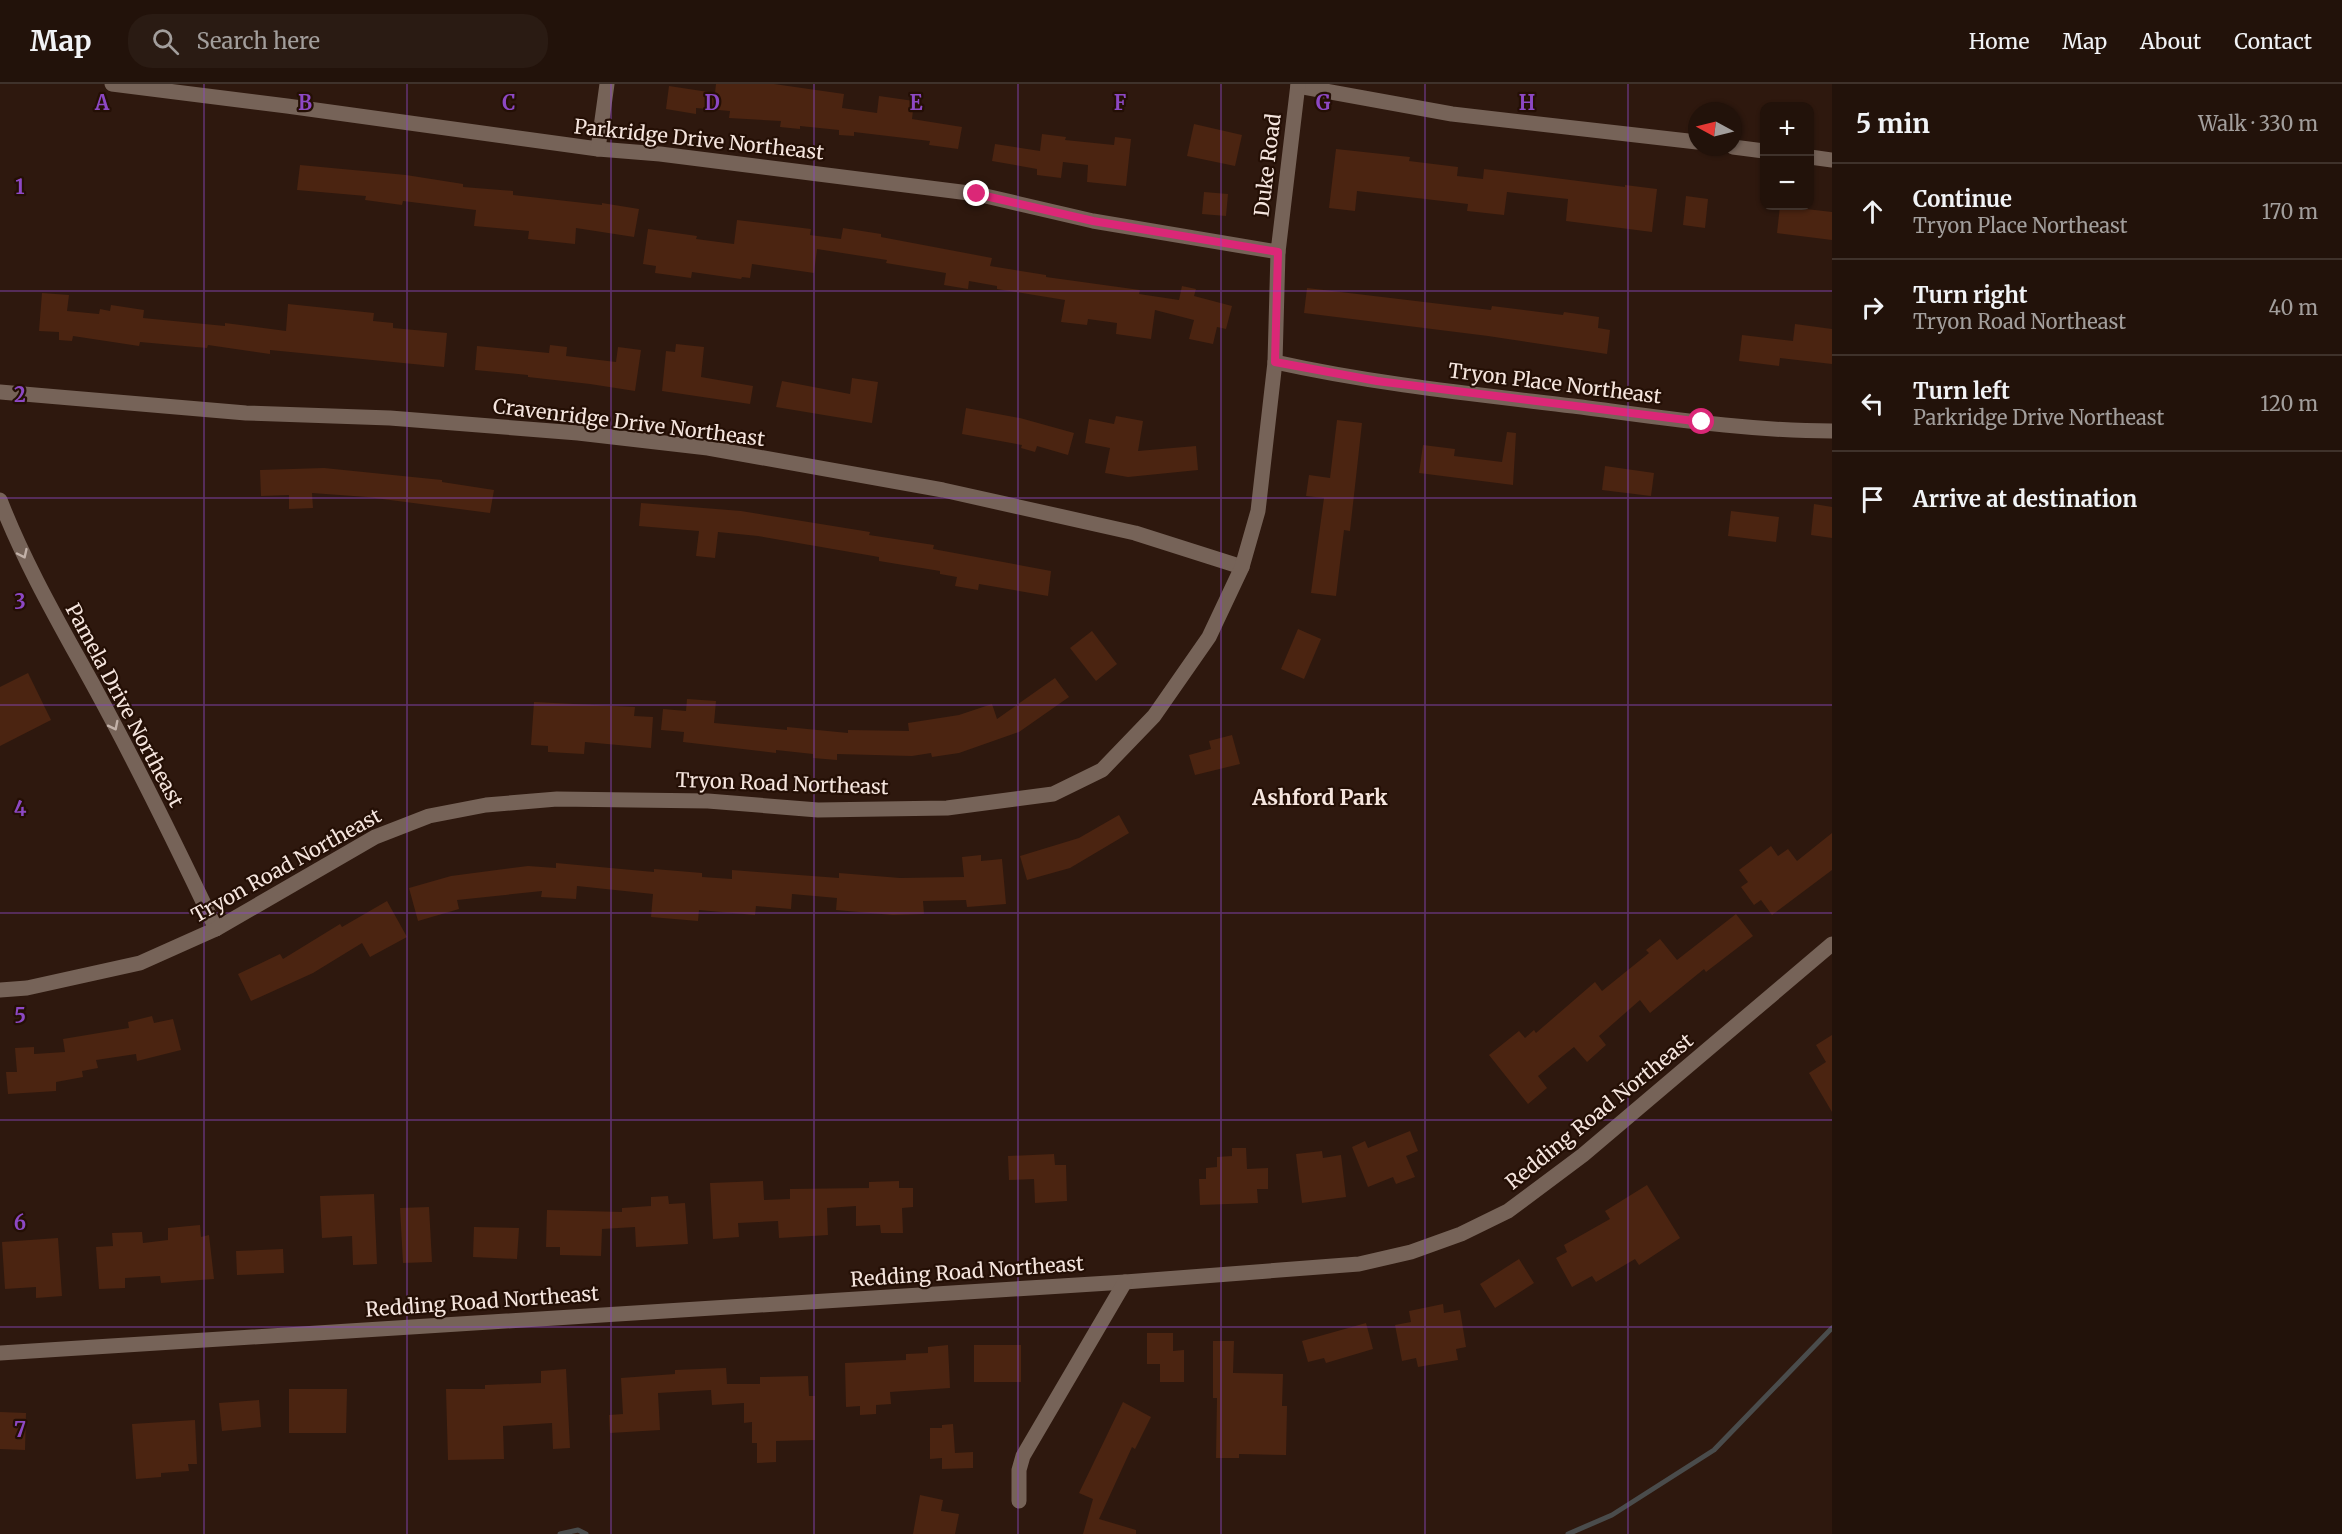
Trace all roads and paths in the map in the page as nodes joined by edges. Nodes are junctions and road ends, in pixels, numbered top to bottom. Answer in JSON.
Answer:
{"nodes":[{"id":1,"x":112,"y":84,"type":"edge"},
{"id":2,"x":607,"y":84,"type":"edge"},
{"id":3,"x":1298,"y":85,"type":"edge"},
{"id":4,"x":1688,"y":141,"type":"edge"},
{"id":5,"x":1742,"y":148,"type":"edge"},
{"id":6,"x":598,"y":150,"type":"junction"},
{"id":7,"x":1760,"y":150,"type":"edge"},
{"id":8,"x":1814,"y":158,"type":"edge"},
{"id":9,"x":1832,"y":160,"type":"edge"},
{"id":10,"x":1278,"y":252,"type":"junction"},
{"id":11,"x":1275,"y":362,"type":"junction"},
{"id":12,"x":0,"y":392,"type":"edge"},
{"id":13,"x":1832,"y":431,"type":"edge"},
{"id":14,"x":0,"y":500,"type":"edge"},
{"id":15,"x":1242,"y":567,"type":"junction"},
{"id":16,"x":216,"y":929,"type":"junction"},
{"id":17,"x":1832,"y":944,"type":"edge"},
{"id":18,"x":0,"y":990,"type":"edge"},
{"id":19,"x":1125,"y":1282,"type":"junction"},
{"id":20,"x":0,"y":1353,"type":"edge"},
{"id":21,"x":1019,"y":1501,"type":"dead end"}],
"edges":[{"from":1,"to":6,"type":"street","name":"Parkridge Drive Northeast"},
{"from":2,"to":6,"type":"street"},
{"from":3,"to":4,"type":"street"},
{"from":3,"to":10,"type":"street","name":"Duke Road"},
{"from":5,"to":7,"type":"street"},
{"from":6,"to":10,"type":"street","name":"Parkridge Drive Northeast"},
{"from":8,"to":9,"type":"street"},
{"from":10,"to":11,"type":"street","name":"Tryon Road Northeast"},
{"from":11,"to":13,"type":"street","name":"Tryon Place Northeast"},
{"from":11,"to":15,"type":"street","name":"Tryon Road Northeast"},
{"from":12,"to":15,"type":"street","name":"Cravenridge Drive Northeast"},
{"from":14,"to":16,"type":"street","name":"Pamela Drive Northeast","one_way":true},
{"from":15,"to":16,"type":"street","name":"Tryon Road Northeast"},
{"from":16,"to":18,"type":"street","name":"Tryon Road Northeast"},
{"from":17,"to":19,"type":"street","name":"Redding Road Northeast"},
{"from":19,"to":20,"type":"street","name":"Redding Road Northeast"},
{"from":19,"to":21,"type":"street"}]}
